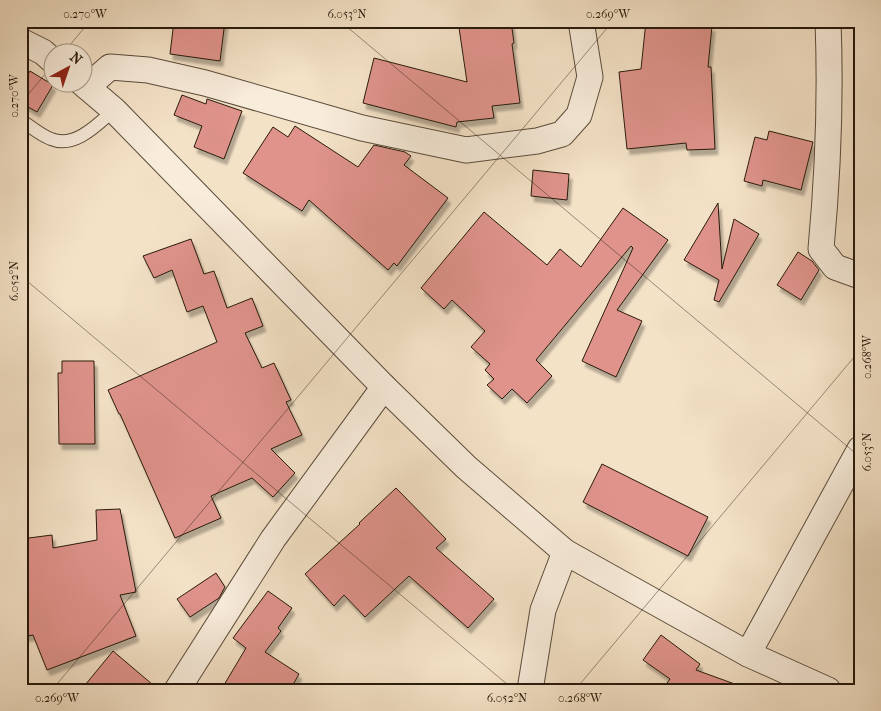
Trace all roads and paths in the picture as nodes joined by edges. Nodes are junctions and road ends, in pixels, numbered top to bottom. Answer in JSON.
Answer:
{"nodes":[{"id":1,"x":580,"y":21,"type":"edge"},
{"id":2,"x":828,"y":21,"type":"edge"},
{"id":3,"x":22,"y":43,"type":"edge"},
{"id":4,"x":42,"y":52,"type":"edge"},
{"id":5,"x":92,"y":79,"type":"edge"},
{"id":6,"x":92,"y":92,"type":"edge"},
{"id":7,"x":114,"y":110,"type":"junction"},
{"id":8,"x":21,"y":120,"type":"edge"},
{"id":9,"x":860,"y":276,"type":"edge"},
{"id":10,"x":384,"y":387,"type":"junction"},
{"id":11,"x":860,"y":449,"type":"edge"},
{"id":12,"x":565,"y":552,"type":"junction"},
{"id":13,"x":748,"y":654,"type":"junction"},
{"id":14,"x":177,"y":690,"type":"edge"},
{"id":15,"x":530,"y":690,"type":"edge"},
{"id":16,"x":828,"y":690,"type":"edge"}],
"edges":[{"from":1,"to":5,"type":"street"},
{"from":2,"to":9,"type":"street"},
{"from":3,"to":4,"type":"street"},
{"from":6,"to":7,"type":"street"},
{"from":7,"to":8,"type":"lane"},
{"from":7,"to":10,"type":"street"},
{"from":10,"to":12,"type":"street"},
{"from":10,"to":14,"type":"street"},
{"from":11,"to":13,"type":"street"},
{"from":12,"to":13,"type":"street"},
{"from":12,"to":15,"type":"street"},
{"from":13,"to":16,"type":"street"}]}
